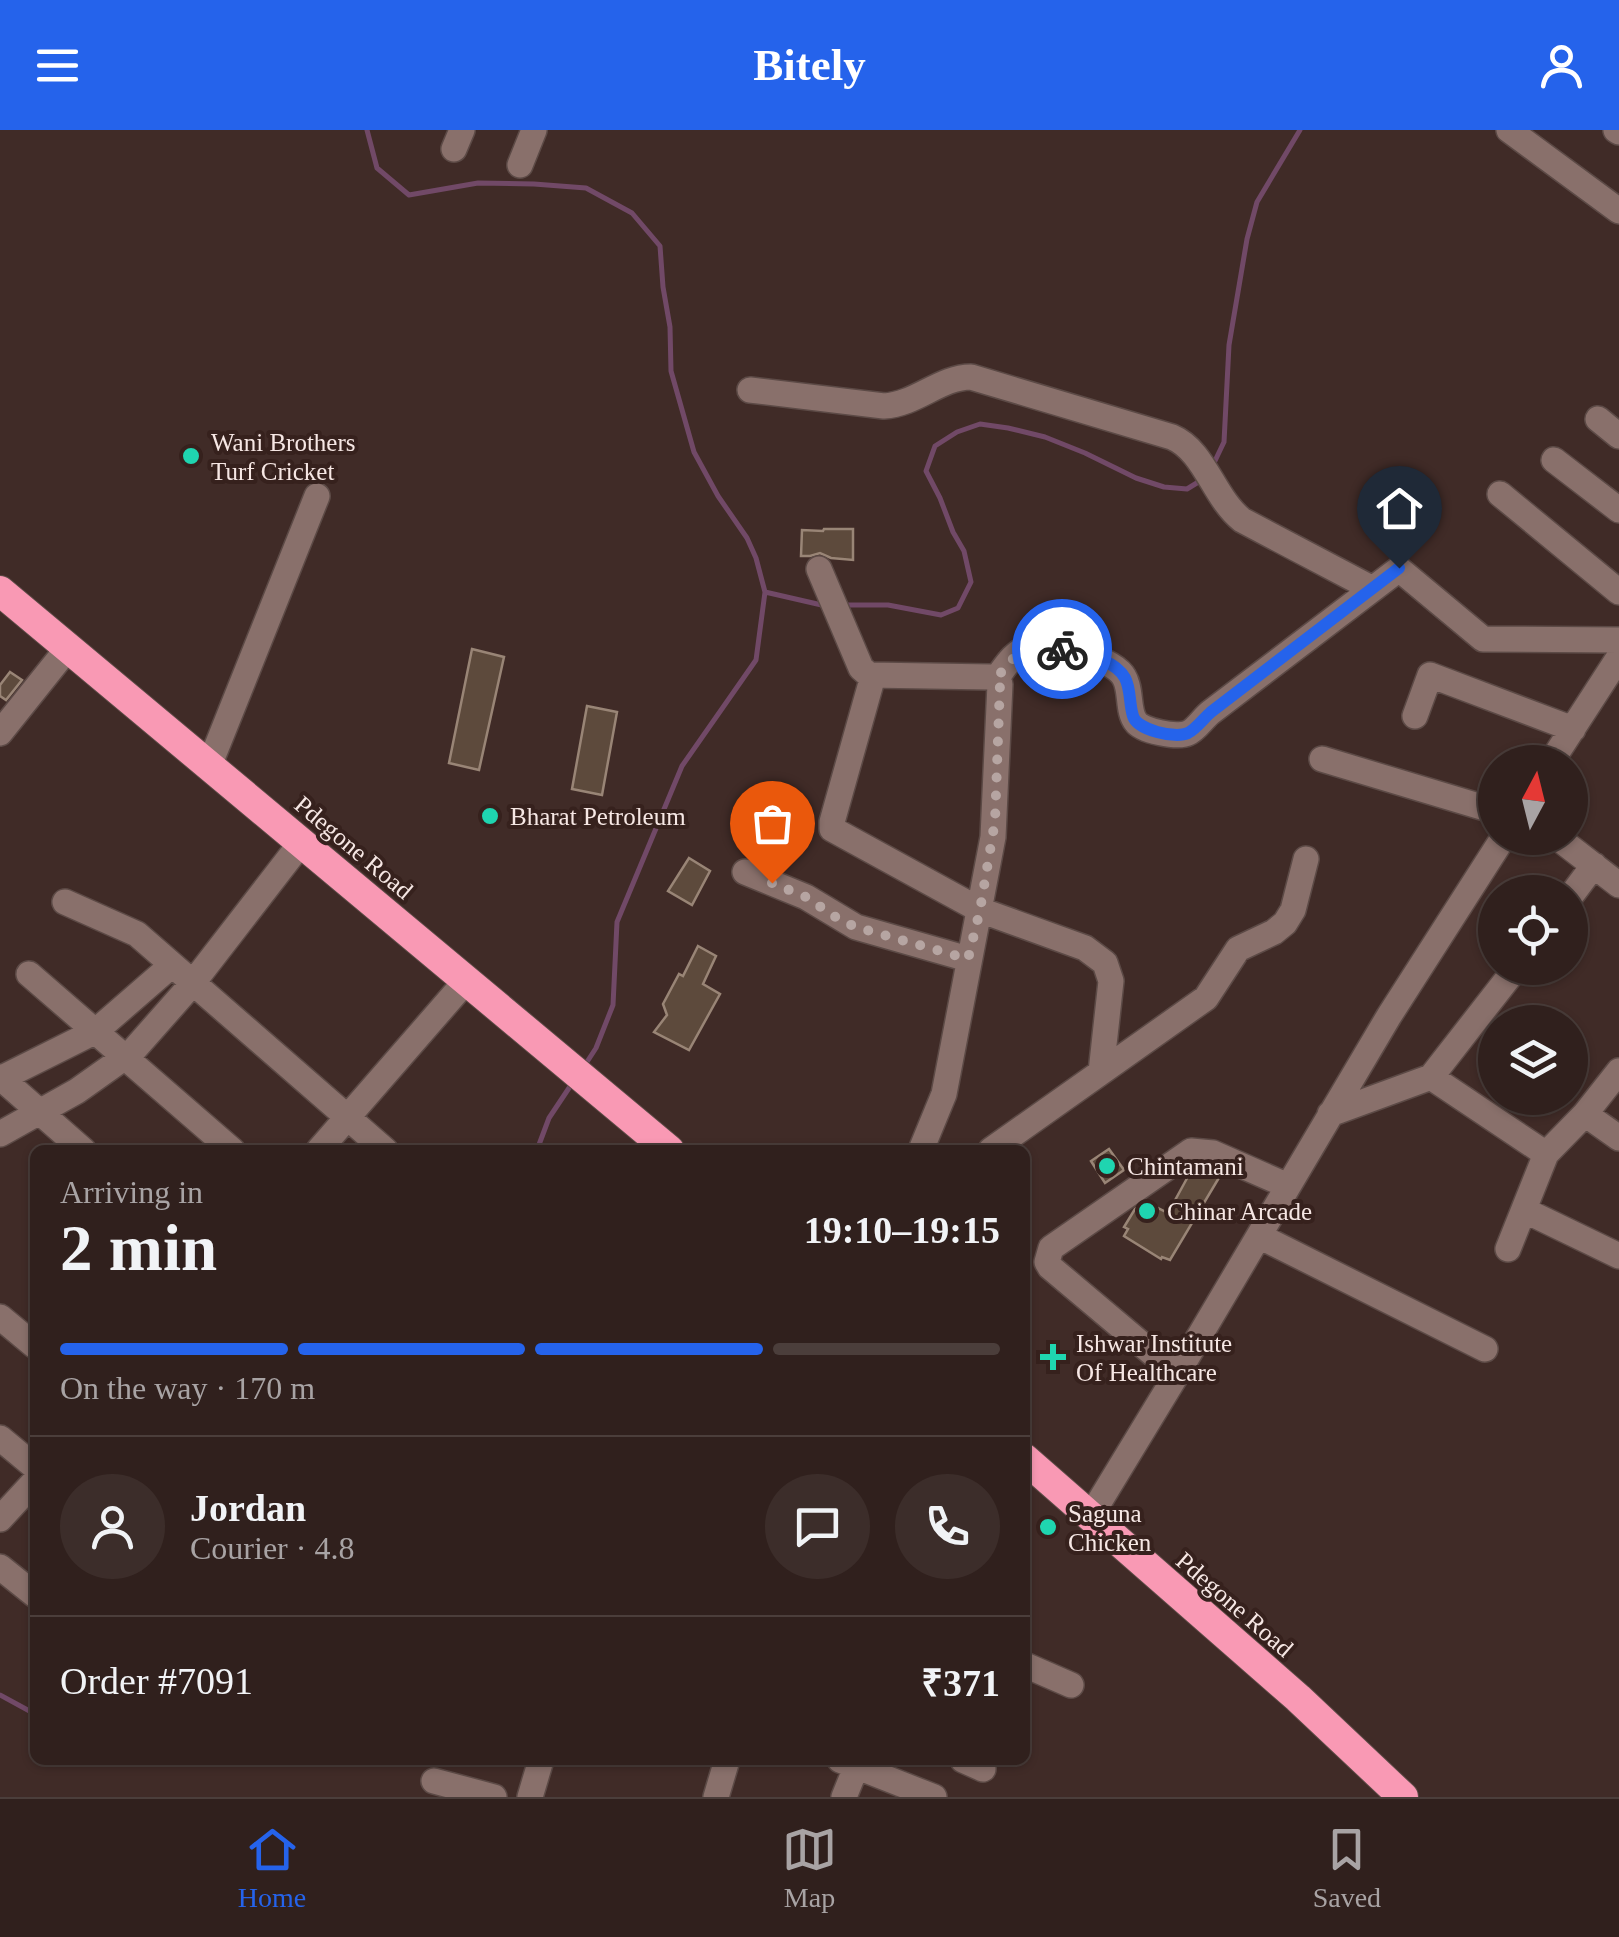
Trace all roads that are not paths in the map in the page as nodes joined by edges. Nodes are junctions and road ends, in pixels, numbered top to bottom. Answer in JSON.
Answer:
{"nodes":[{"id":1,"x":534,"y":130,"type":"edge"},
{"id":2,"x":1508,"y":130,"type":"edge"},
{"id":3,"x":520,"y":166,"type":"dead end"},
{"id":4,"x":1619,"y":211,"type":"edge"},
{"id":5,"x":750,"y":390,"type":"dead end"},
{"id":6,"x":1598,"y":420,"type":"dead end"},
{"id":7,"x":1619,"y":436,"type":"edge"},
{"id":8,"x":1554,"y":460,"type":"dead end"},
{"id":9,"x":1500,"y":494,"type":"dead end"},
{"id":10,"x":317,"y":496,"type":"dead end"},
{"id":11,"x":1619,"y":510,"type":"edge"},
{"id":12,"x":823,"y":578,"type":"dead end"},
{"id":13,"x":1372,"y":588,"type":"junction"},
{"id":14,"x":0,"y":591,"type":"edge"},
{"id":15,"x":1619,"y":592,"type":"edge"},
{"id":16,"x":1619,"y":640,"type":"edge"},
{"id":17,"x":68,"y":648,"type":"junction"},
{"id":18,"x":1619,"y":657,"type":"edge"},
{"id":19,"x":873,"y":676,"type":"junction"},
{"id":20,"x":996,"y":679,"type":"junction"},
{"id":21,"x":1415,"y":716,"type":"dead end"},
{"id":22,"x":1573,"y":729,"type":"junction"},
{"id":23,"x":0,"y":733,"type":"edge"},
{"id":24,"x":1562,"y":745,"type":"edge"},
{"id":25,"x":1322,"y":759,"type":"dead end"},
{"id":26,"x":209,"y":766,"type":"junction"},
{"id":27,"x":1478,"y":806,"type":"edge"},
{"id":28,"x":301,"y":843,"type":"junction"},
{"id":29,"x":1492,"y":855,"type":"edge"},
{"id":30,"x":1580,"y":855,"type":"edge"},
{"id":31,"x":1306,"y":859,"type":"dead end"},
{"id":32,"x":1594,"y":866,"type":"junction"},
{"id":33,"x":745,"y":872,"type":"dead end"},
{"id":34,"x":1587,"y":875,"type":"edge"},
{"id":35,"x":1619,"y":885,"type":"edge"},
{"id":36,"x":65,"y":902,"type":"dead end"},
{"id":37,"x":980,"y":910,"type":"junction"},
{"id":38,"x":968,"y":959,"type":"junction"},
{"id":39,"x":172,"y":965,"type":"junction"},
{"id":40,"x":30,"y":974,"type":"dead end"},
{"id":41,"x":466,"y":981,"type":"junction"},
{"id":42,"x":192,"y":984,"type":"junction"},
{"id":43,"x":1503,"y":985,"type":"edge"},
{"id":44,"x":96,"y":1031,"type":"junction"},
{"id":45,"x":126,"y":1056,"type":"junction"},
{"id":46,"x":1619,"y":1071,"type":"edge"},
{"id":47,"x":1101,"y":1072,"type":"junction"},
{"id":48,"x":0,"y":1078,"type":"edge"},
{"id":49,"x":1432,"y":1078,"type":"junction"},
{"id":50,"x":1588,"y":1110,"type":"edge"},
{"id":51,"x":39,"y":1112,"type":"junction"},
{"id":52,"x":1330,"y":1114,"type":"junction"},
{"id":53,"x":1584,"y":1115,"type":"edge"},
{"id":54,"x":1586,"y":1115,"type":"edge"},
{"id":55,"x":347,"y":1118,"type":"junction"},
{"id":56,"x":0,"y":1134,"type":"edge"},
{"id":57,"x":1619,"y":1138,"type":"edge"},
{"id":58,"x":77,"y":1145,"type":"edge"},
{"id":59,"x":226,"y":1145,"type":"edge"},
{"id":60,"x":323,"y":1145,"type":"edge"},
{"id":61,"x":379,"y":1145,"type":"edge"},
{"id":62,"x":662,"y":1145,"type":"edge"},
{"id":63,"x":923,"y":1145,"type":"edge"},
{"id":64,"x":998,"y":1145,"type":"edge"},
{"id":65,"x":1546,"y":1154,"type":"junction"},
{"id":66,"x":1288,"y":1186,"type":"junction"},
{"id":67,"x":1524,"y":1210,"type":"junction"},
{"id":68,"x":1258,"y":1236,"type":"junction"},
{"id":69,"x":1508,"y":1248,"type":"dead end"},
{"id":70,"x":1616,"y":1250,"type":"edge"},
{"id":71,"x":0,"y":1317,"type":"edge"},
{"id":72,"x":30,"y":1342,"type":"edge"},
{"id":73,"x":1485,"y":1349,"type":"dead end"},
{"id":74,"x":1177,"y":1374,"type":"junction"},
{"id":75,"x":0,"y":1438,"type":"edge"},
{"id":76,"x":1030,"y":1463,"type":"edge"},
{"id":77,"x":30,"y":1464,"type":"edge"},
{"id":78,"x":30,"y":1486,"type":"edge"},
{"id":79,"x":1090,"y":1517,"type":"junction"},
{"id":80,"x":0,"y":1519,"type":"edge"},
{"id":81,"x":0,"y":1566,"type":"edge"},
{"id":82,"x":30,"y":1592,"type":"edge"},
{"id":83,"x":1030,"y":1667,"type":"edge"},
{"id":84,"x":1071,"y":1685,"type":"dead end"},
{"id":85,"x":540,"y":1765,"type":"edge"},
{"id":86,"x":725,"y":1765,"type":"edge"},
{"id":87,"x":850,"y":1765,"type":"edge"},
{"id":88,"x":858,"y":1765,"type":"edge"},
{"id":89,"x":434,"y":1781,"type":"dead end"},
{"id":90,"x":494,"y":1797,"type":"edge"},
{"id":91,"x":530,"y":1797,"type":"edge"},
{"id":92,"x":716,"y":1797,"type":"edge"},
{"id":93,"x":844,"y":1797,"type":"edge"},
{"id":94,"x":934,"y":1797,"type":"edge"},
{"id":95,"x":1403,"y":1797,"type":"edge"}],
"edges":[{"from":1,"to":3,"type":"street"},
{"from":2,"to":4,"type":"street"},
{"from":5,"to":13,"type":"street"},
{"from":6,"to":7,"type":"street"},
{"from":8,"to":11,"type":"street"},
{"from":9,"to":15,"type":"street"},
{"from":10,"to":26,"type":"street"},
{"from":12,"to":19,"type":"street"},
{"from":13,"to":16,"type":"street"},
{"from":13,"to":20,"type":"street"},
{"from":14,"to":17,"type":"highway","name":"Pdegone Road"},
{"from":17,"to":23,"type":"street"},
{"from":17,"to":26,"type":"highway","name":"Pdegone Road"},
{"from":18,"to":22,"type":"street"},
{"from":19,"to":20,"type":"street"},
{"from":19,"to":37,"type":"street"},
{"from":20,"to":37,"type":"street"},
{"from":21,"to":22,"type":"street"},
{"from":22,"to":24,"type":"street"},
{"from":25,"to":27,"type":"street"},
{"from":26,"to":28,"type":"highway","name":"Pdegone Road"},
{"from":28,"to":41,"type":"highway","name":"Pdegone Road"},
{"from":28,"to":42,"type":"street"},
{"from":29,"to":52,"type":"street"},
{"from":30,"to":32,"type":"street"},
{"from":31,"to":47,"type":"street"},
{"from":32,"to":34,"type":"street"},
{"from":32,"to":35,"type":"street"},
{"from":33,"to":38,"type":"street"},
{"from":36,"to":39,"type":"street"},
{"from":37,"to":38,"type":"street"},
{"from":37,"to":47,"type":"street"},
{"from":38,"to":63,"type":"street"},
{"from":39,"to":42,"type":"street"},
{"from":39,"to":44,"type":"street"},
{"from":40,"to":44,"type":"street"},
{"from":41,"to":55,"type":"street"},
{"from":41,"to":62,"type":"highway","name":"Pdegone Road"},
{"from":42,"to":45,"type":"street"},
{"from":42,"to":55,"type":"street"},
{"from":43,"to":49,"type":"street"},
{"from":44,"to":45,"type":"street"},
{"from":44,"to":48,"type":"street"},
{"from":45,"to":51,"type":"street"},
{"from":45,"to":59,"type":"street"},
{"from":46,"to":50,"type":"street"},
{"from":47,"to":64,"type":"street"},
{"from":48,"to":51,"type":"street"},
{"from":49,"to":52,"type":"street"},
{"from":49,"to":65,"type":"street"},
{"from":51,"to":56,"type":"street"},
{"from":51,"to":58,"type":"street"},
{"from":52,"to":66,"type":"street"},
{"from":53,"to":65,"type":"street"},
{"from":54,"to":57,"type":"street"},
{"from":55,"to":60,"type":"street"},
{"from":55,"to":61,"type":"street"},
{"from":65,"to":67,"type":"street"},
{"from":66,"to":68,"type":"street"},
{"from":66,"to":74,"type":"street"},
{"from":67,"to":69,"type":"street"},
{"from":67,"to":70,"type":"street"},
{"from":68,"to":73,"type":"street"},
{"from":68,"to":74,"type":"street"},
{"from":71,"to":72,"type":"street"},
{"from":74,"to":79,"type":"street"},
{"from":75,"to":77,"type":"street"},
{"from":76,"to":79,"type":"highway","name":"Pdegone Road"},
{"from":78,"to":80,"type":"street"},
{"from":79,"to":95,"type":"highway","name":"Pdegone Road"},
{"from":81,"to":82,"type":"street"},
{"from":83,"to":84,"type":"street"},
{"from":85,"to":91,"type":"street"},
{"from":86,"to":92,"type":"street"},
{"from":87,"to":93,"type":"street"},
{"from":88,"to":94,"type":"street"},
{"from":89,"to":90,"type":"street"}]}
